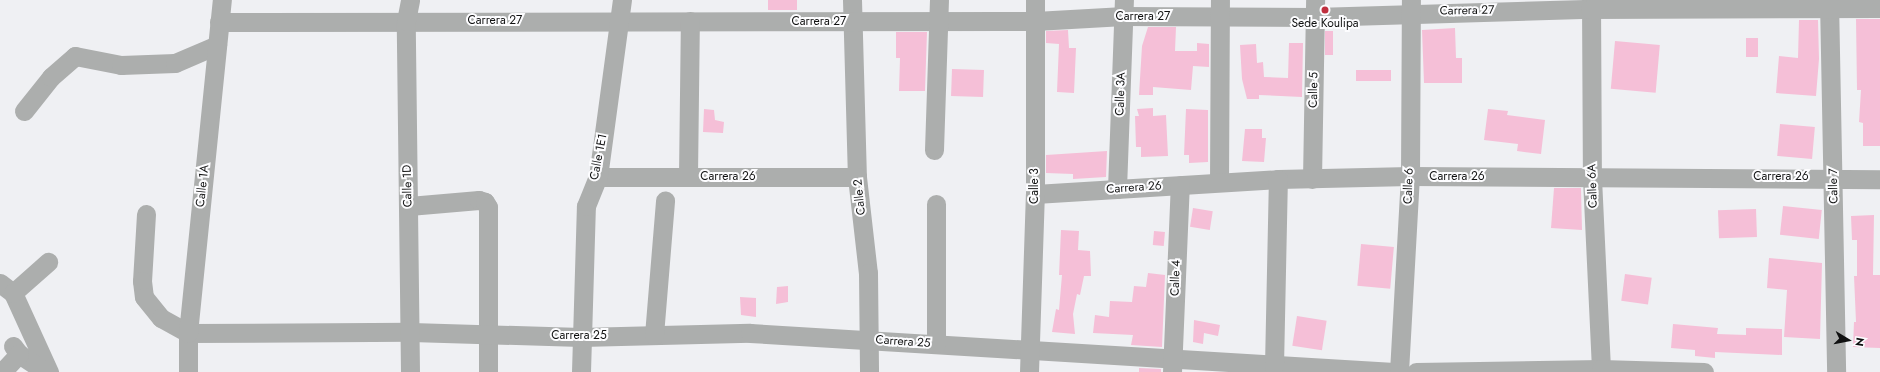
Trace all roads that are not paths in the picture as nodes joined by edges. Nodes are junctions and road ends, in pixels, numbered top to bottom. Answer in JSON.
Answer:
{"nodes":[{"id":1,"x":222,"y":0,"type":"edge"},
{"id":2,"x":410,"y":0,"type":"edge"},
{"id":3,"x":622,"y":0,"type":"edge"},
{"id":4,"x":852,"y":0,"type":"edge"},
{"id":5,"x":939,"y":0,"type":"edge"},
{"id":6,"x":1035,"y":0,"type":"edge"},
{"id":7,"x":1591,"y":4,"type":"edge"},
{"id":8,"x":1829,"y":4,"type":"edge"},
{"id":9,"x":1411,"y":6,"type":"edge"},
{"id":10,"x":1124,"y":8,"type":"edge"},
{"id":11,"x":1219,"y":8,"type":"edge"},
{"id":12,"x":1315,"y":8,"type":"edge"},
{"id":13,"x":1880,"y":8,"type":"edge"},
{"id":14,"x":406,"y":21,"type":"junction"},
{"id":15,"x":690,"y":21,"type":"junction"},
{"id":16,"x":939,"y":21,"type":"junction"},
{"id":17,"x":1035,"y":21,"type":"junction"},
{"id":18,"x":219,"y":22,"type":"junction"},
{"id":19,"x":620,"y":22,"type":"junction"},
{"id":20,"x":852,"y":22,"type":"junction"},
{"id":21,"x":217,"y":45,"type":"junction"},
{"id":22,"x":24,"y":111,"type":"dead end"},
{"id":23,"x":934,"y":150,"type":"dead end"},
{"id":24,"x":598,"y":176,"type":"junction"},
{"id":25,"x":688,"y":176,"type":"junction"},
{"id":26,"x":1410,"y":176,"type":"junction"},
{"id":27,"x":858,"y":177,"type":"junction"},
{"id":28,"x":1834,"y":177,"type":"junction"},
{"id":29,"x":1592,"y":178,"type":"junction"},
{"id":30,"x":1278,"y":179,"type":"junction"},
{"id":31,"x":1312,"y":179,"type":"junction"},
{"id":32,"x":1880,"y":179,"type":"edge"},
{"id":33,"x":1219,"y":182,"type":"junction"},
{"id":34,"x":1180,"y":185,"type":"junction"},
{"id":35,"x":1117,"y":189,"type":"junction"},
{"id":36,"x":1035,"y":194,"type":"junction"},
{"id":37,"x":665,"y":200,"type":"dead end"},
{"id":38,"x":936,"y":204,"type":"dead end"},
{"id":39,"x":409,"y":206,"type":"junction"},
{"id":40,"x":146,"y":214,"type":"dead end"},
{"id":41,"x":48,"y":262,"type":"dead end"},
{"id":42,"x":6,"y":288,"type":"edge"},
{"id":43,"x":411,"y":332,"type":"junction"},
{"id":44,"x":188,"y":333,"type":"junction"},
{"id":45,"x":487,"y":334,"type":"junction"},
{"id":46,"x":654,"y":335,"type":"junction"},
{"id":47,"x":581,"y":337,"type":"junction"},
{"id":48,"x":869,"y":340,"type":"junction"},
{"id":49,"x":936,"y":344,"type":"junction"},
{"id":50,"x":1031,"y":351,"type":"junction"},
{"id":51,"x":1172,"y":365,"type":"edge"},
{"id":52,"x":1274,"y":366,"type":"junction"},
{"id":53,"x":1601,"y":371,"type":"edge"},
{"id":54,"x":2,"y":372,"type":"edge"},
{"id":55,"x":48,"y":372,"type":"edge"},
{"id":56,"x":188,"y":372,"type":"edge"},
{"id":57,"x":410,"y":372,"type":"edge"},
{"id":58,"x":488,"y":372,"type":"edge"},
{"id":59,"x":581,"y":372,"type":"edge"},
{"id":60,"x":869,"y":372,"type":"edge"},
{"id":61,"x":1030,"y":372,"type":"edge"},
{"id":62,"x":1394,"y":372,"type":"edge"},
{"id":63,"x":1399,"y":372,"type":"edge"},
{"id":64,"x":1416,"y":372,"type":"edge"},
{"id":65,"x":1704,"y":372,"type":"edge"},
{"id":66,"x":1836,"y":372,"type":"edge"}],
"edges":[{"from":1,"to":18,"type":"street","name":"Calle 1A"},
{"from":2,"to":14,"type":"street","name":"Calle 1D"},
{"from":3,"to":19,"type":"street","name":"Calle 1E1"},
{"from":4,"to":20,"type":"street"},
{"from":5,"to":16,"type":"street"},
{"from":6,"to":17,"type":"street","name":"Calle 3"},
{"from":7,"to":8,"type":"street","name":"Carrera 27"},
{"from":7,"to":9,"type":"street","name":"Carrera 27"},
{"from":7,"to":29,"type":"street","name":"Calle 6A"},
{"from":8,"to":13,"type":"street","name":"Carrera 27"},
{"from":8,"to":28,"type":"street","name":"Calle 7"},
{"from":9,"to":12,"type":"street","name":"Carrera 27"},
{"from":9,"to":26,"type":"street","name":"Calle 6"},
{"from":10,"to":11,"type":"street","name":"Carrera 27"},
{"from":10,"to":17,"type":"street","name":"Carrera 27"},
{"from":10,"to":35,"type":"street","name":"Calle 3A"},
{"from":11,"to":12,"type":"street","name":"Carrera 27"},
{"from":11,"to":33,"type":"street"},
{"from":12,"to":31,"type":"street","name":"Calle 5"},
{"from":14,"to":18,"type":"street","name":"Carrera 27"},
{"from":14,"to":19,"type":"street","name":"Carrera 27"},
{"from":14,"to":39,"type":"street","name":"Calle 1D"},
{"from":15,"to":19,"type":"street","name":"Carrera 27"},
{"from":15,"to":20,"type":"street","name":"Carrera 27"},
{"from":15,"to":25,"type":"street"},
{"from":16,"to":17,"type":"street","name":"Carrera 27"},
{"from":16,"to":20,"type":"street","name":"Carrera 27"},
{"from":16,"to":23,"type":"street"},
{"from":17,"to":36,"type":"street","name":"Calle 3"},
{"from":18,"to":21,"type":"street","name":"Calle 1A"},
{"from":19,"to":24,"type":"street","name":"Calle 1E1"},
{"from":20,"to":27,"type":"street","name":"Calle 2"},
{"from":21,"to":22,"type":"street"},
{"from":21,"to":44,"type":"street","name":"Calle 1A"},
{"from":24,"to":25,"type":"street","name":"Carrera 26"},
{"from":24,"to":47,"type":"street","name":"Calle 1E1"},
{"from":25,"to":27,"type":"street","name":"Carrera 26"},
{"from":26,"to":29,"type":"street","name":"Carrera 26"},
{"from":26,"to":31,"type":"street","name":"Carrera 26"},
{"from":26,"to":63,"type":"street","name":"Calle 6"},
{"from":27,"to":48,"type":"street","name":"Calle 2"},
{"from":28,"to":29,"type":"street","name":"Carrera 26"},
{"from":28,"to":32,"type":"street","name":"Carrera 26"},
{"from":28,"to":66,"type":"street","name":"Calle 7"},
{"from":29,"to":53,"type":"street","name":"Calle 6A"},
{"from":30,"to":31,"type":"street","name":"Carrera 26"},
{"from":30,"to":33,"type":"street","name":"Carrera 26"},
{"from":30,"to":52,"type":"street"},
{"from":33,"to":34,"type":"street","name":"Carrera 26"},
{"from":34,"to":35,"type":"street","name":"Carrera 26"},
{"from":34,"to":51,"type":"street","name":"Calle 4"},
{"from":35,"to":36,"type":"street","name":"Carrera 26"},
{"from":36,"to":50,"type":"street","name":"Calle 3"},
{"from":37,"to":46,"type":"street"},
{"from":38,"to":49,"type":"street"},
{"from":39,"to":43,"type":"street","name":"Calle 1D"},
{"from":39,"to":45,"type":"street"},
{"from":40,"to":44,"type":"street"},
{"from":41,"to":42,"type":"street"},
{"from":42,"to":55,"type":"street"},
{"from":43,"to":44,"type":"street","name":"Carrera 25"},
{"from":43,"to":45,"type":"street","name":"Carrera 25"},
{"from":43,"to":57,"type":"street","name":"Calle 1D"},
{"from":44,"to":56,"type":"street","name":"Calle 1A"},
{"from":45,"to":47,"type":"street","name":"Carrera 25"},
{"from":45,"to":58,"type":"street"},
{"from":46,"to":47,"type":"street","name":"Carrera 25"},
{"from":46,"to":48,"type":"street","name":"Carrera 25"},
{"from":47,"to":59,"type":"street","name":"Calle 1E1"},
{"from":48,"to":49,"type":"street","name":"Carrera 25"},
{"from":48,"to":60,"type":"street","name":"Calle 2"},
{"from":49,"to":50,"type":"street","name":"Carrera 25"},
{"from":50,"to":51,"type":"street","name":"Carrera 25"},
{"from":50,"to":61,"type":"street","name":"Calle 3"},
{"from":51,"to":52,"type":"street","name":"Carrera 25"},
{"from":52,"to":62,"type":"street","name":"Carrera 25"},
{"from":53,"to":64,"type":"street"},
{"from":53,"to":65,"type":"street"},
{"from":54,"to":55,"type":"street"}]}
